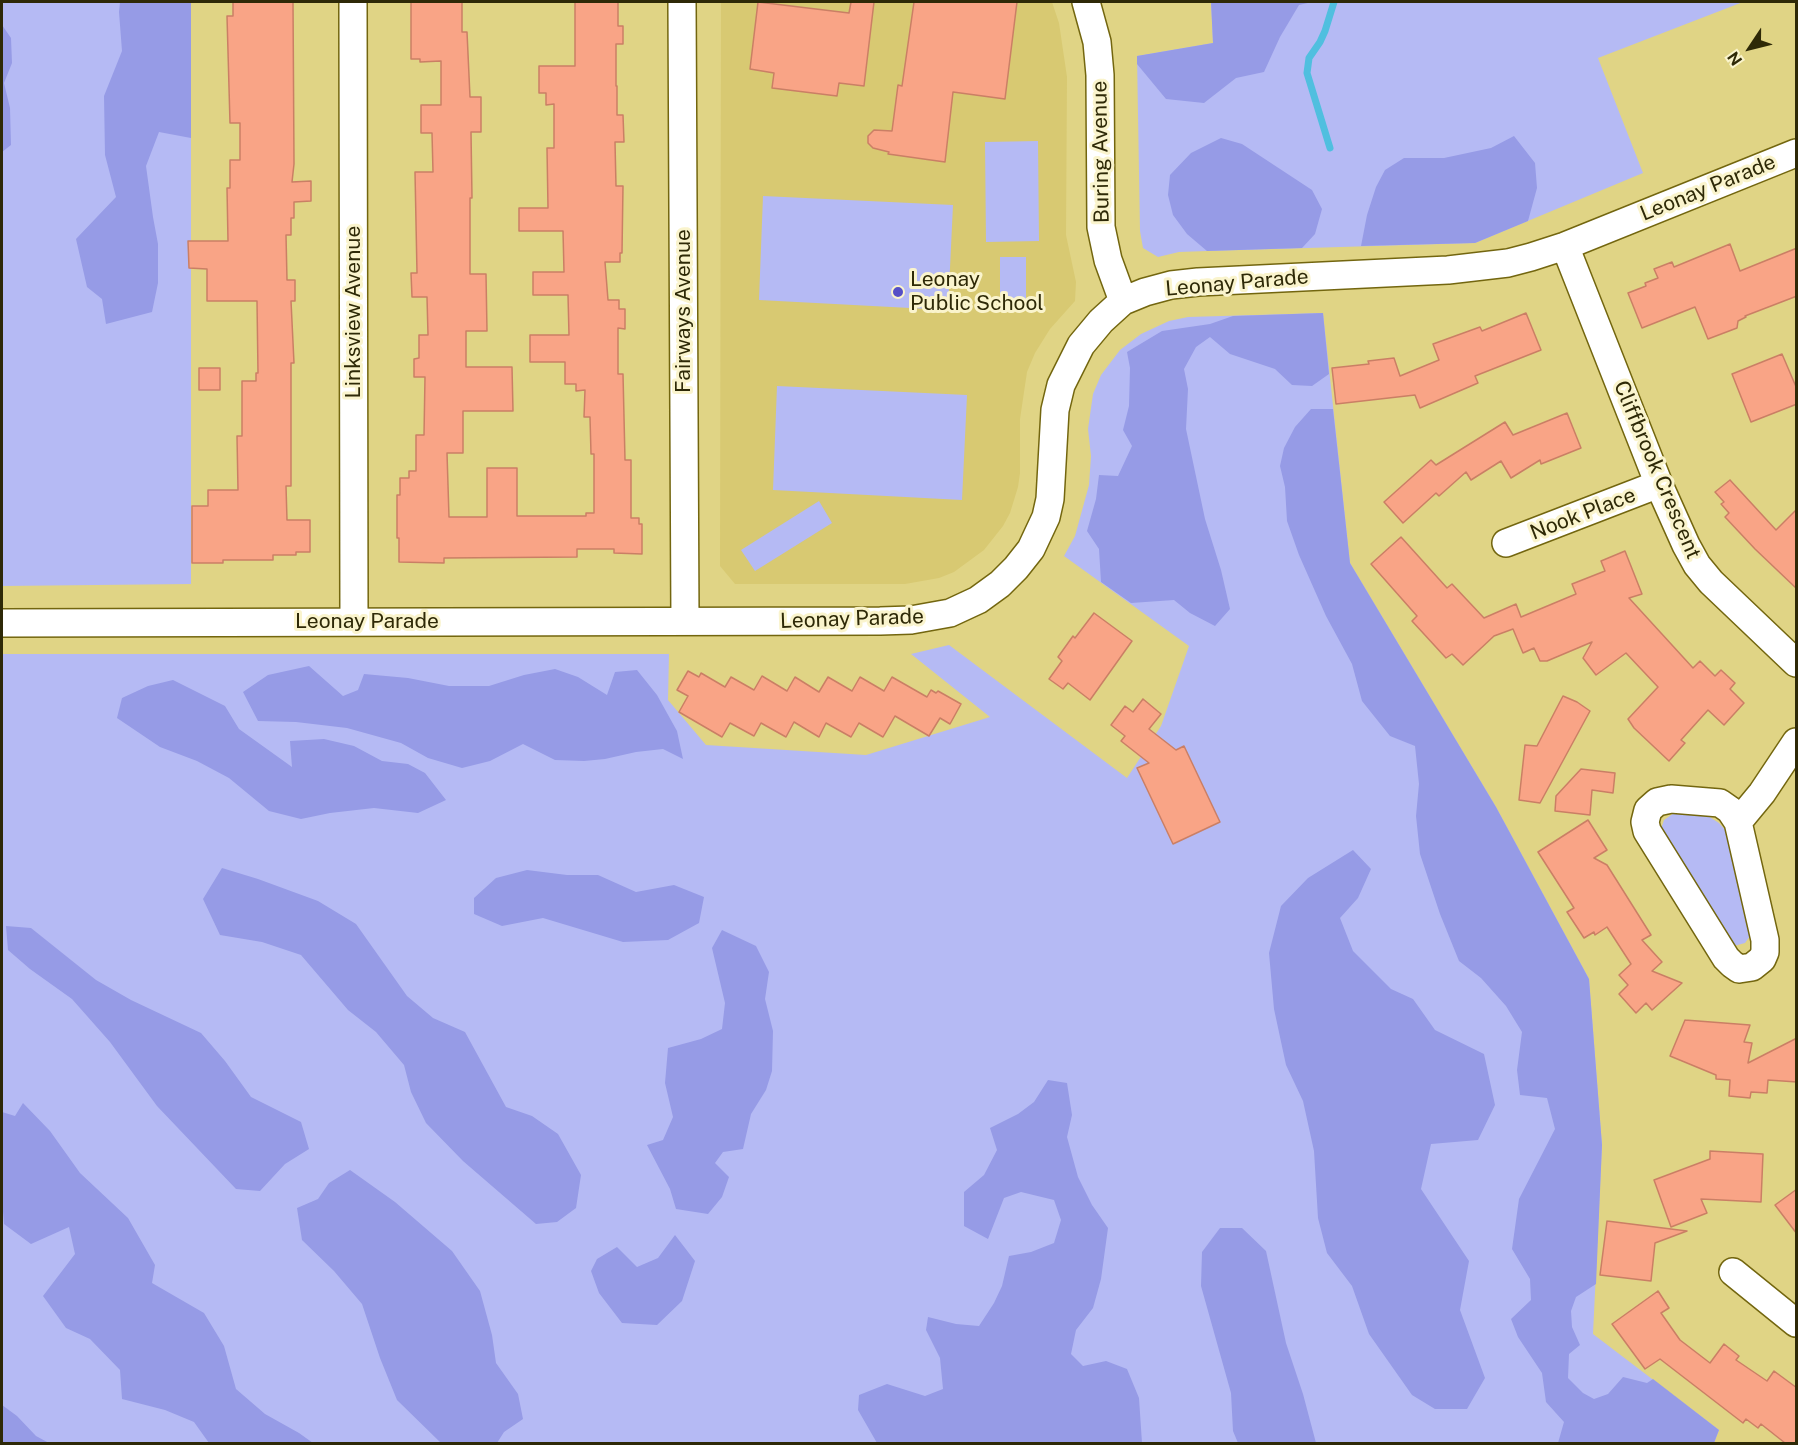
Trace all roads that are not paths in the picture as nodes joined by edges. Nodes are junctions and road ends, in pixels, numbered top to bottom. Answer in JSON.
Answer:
{"nodes":[{"id":1,"x":353,"y":2,"type":"edge"},
{"id":2,"x":682,"y":2,"type":"edge"},
{"id":3,"x":1086,"y":2,"type":"edge"},
{"id":4,"x":1797,"y":153,"type":"edge"},
{"id":5,"x":1565,"y":246,"type":"junction"},
{"id":6,"x":1123,"y":301,"type":"junction"},
{"id":7,"x":1659,"y":484,"type":"junction"},
{"id":8,"x":1506,"y":543,"type":"dead end"},
{"id":9,"x":685,"y":621,"type":"junction"},
{"id":10,"x":2,"y":622,"type":"edge"},
{"id":11,"x":354,"y":622,"type":"junction"},
{"id":12,"x":1797,"y":663,"type":"edge"},
{"id":13,"x":1797,"y":742,"type":"edge"},
{"id":14,"x":1738,"y":822,"type":"junction"},
{"id":15,"x":1733,"y":1272,"type":"dead end"},
{"id":16,"x":1797,"y":1323,"type":"edge"}],
"edges":[{"from":1,"to":11,"type":"street","name":"Linksview Avenue"},
{"from":2,"to":9,"type":"street","name":"Fairways Avenue"},
{"from":3,"to":6,"type":"street","name":"Buring Avenue"},
{"from":4,"to":5,"type":"street","name":"Leonay Parade"},
{"from":5,"to":6,"type":"street","name":"Leonay Parade"},
{"from":5,"to":7,"type":"street","name":"Cliffbrook Crescent"},
{"from":6,"to":9,"type":"street","name":"Leonay Parade"},
{"from":7,"to":8,"type":"street","name":"Nook Place"},
{"from":7,"to":12,"type":"street","name":"Cliffbrook Crescent"},
{"from":9,"to":11,"type":"street","name":"Leonay Parade"},
{"from":10,"to":11,"type":"street","name":"Leonay Parade"},
{"from":13,"to":14,"type":"street"},
{"from":14,"to":14,"type":"street"},
{"from":15,"to":16,"type":"street"}]}
